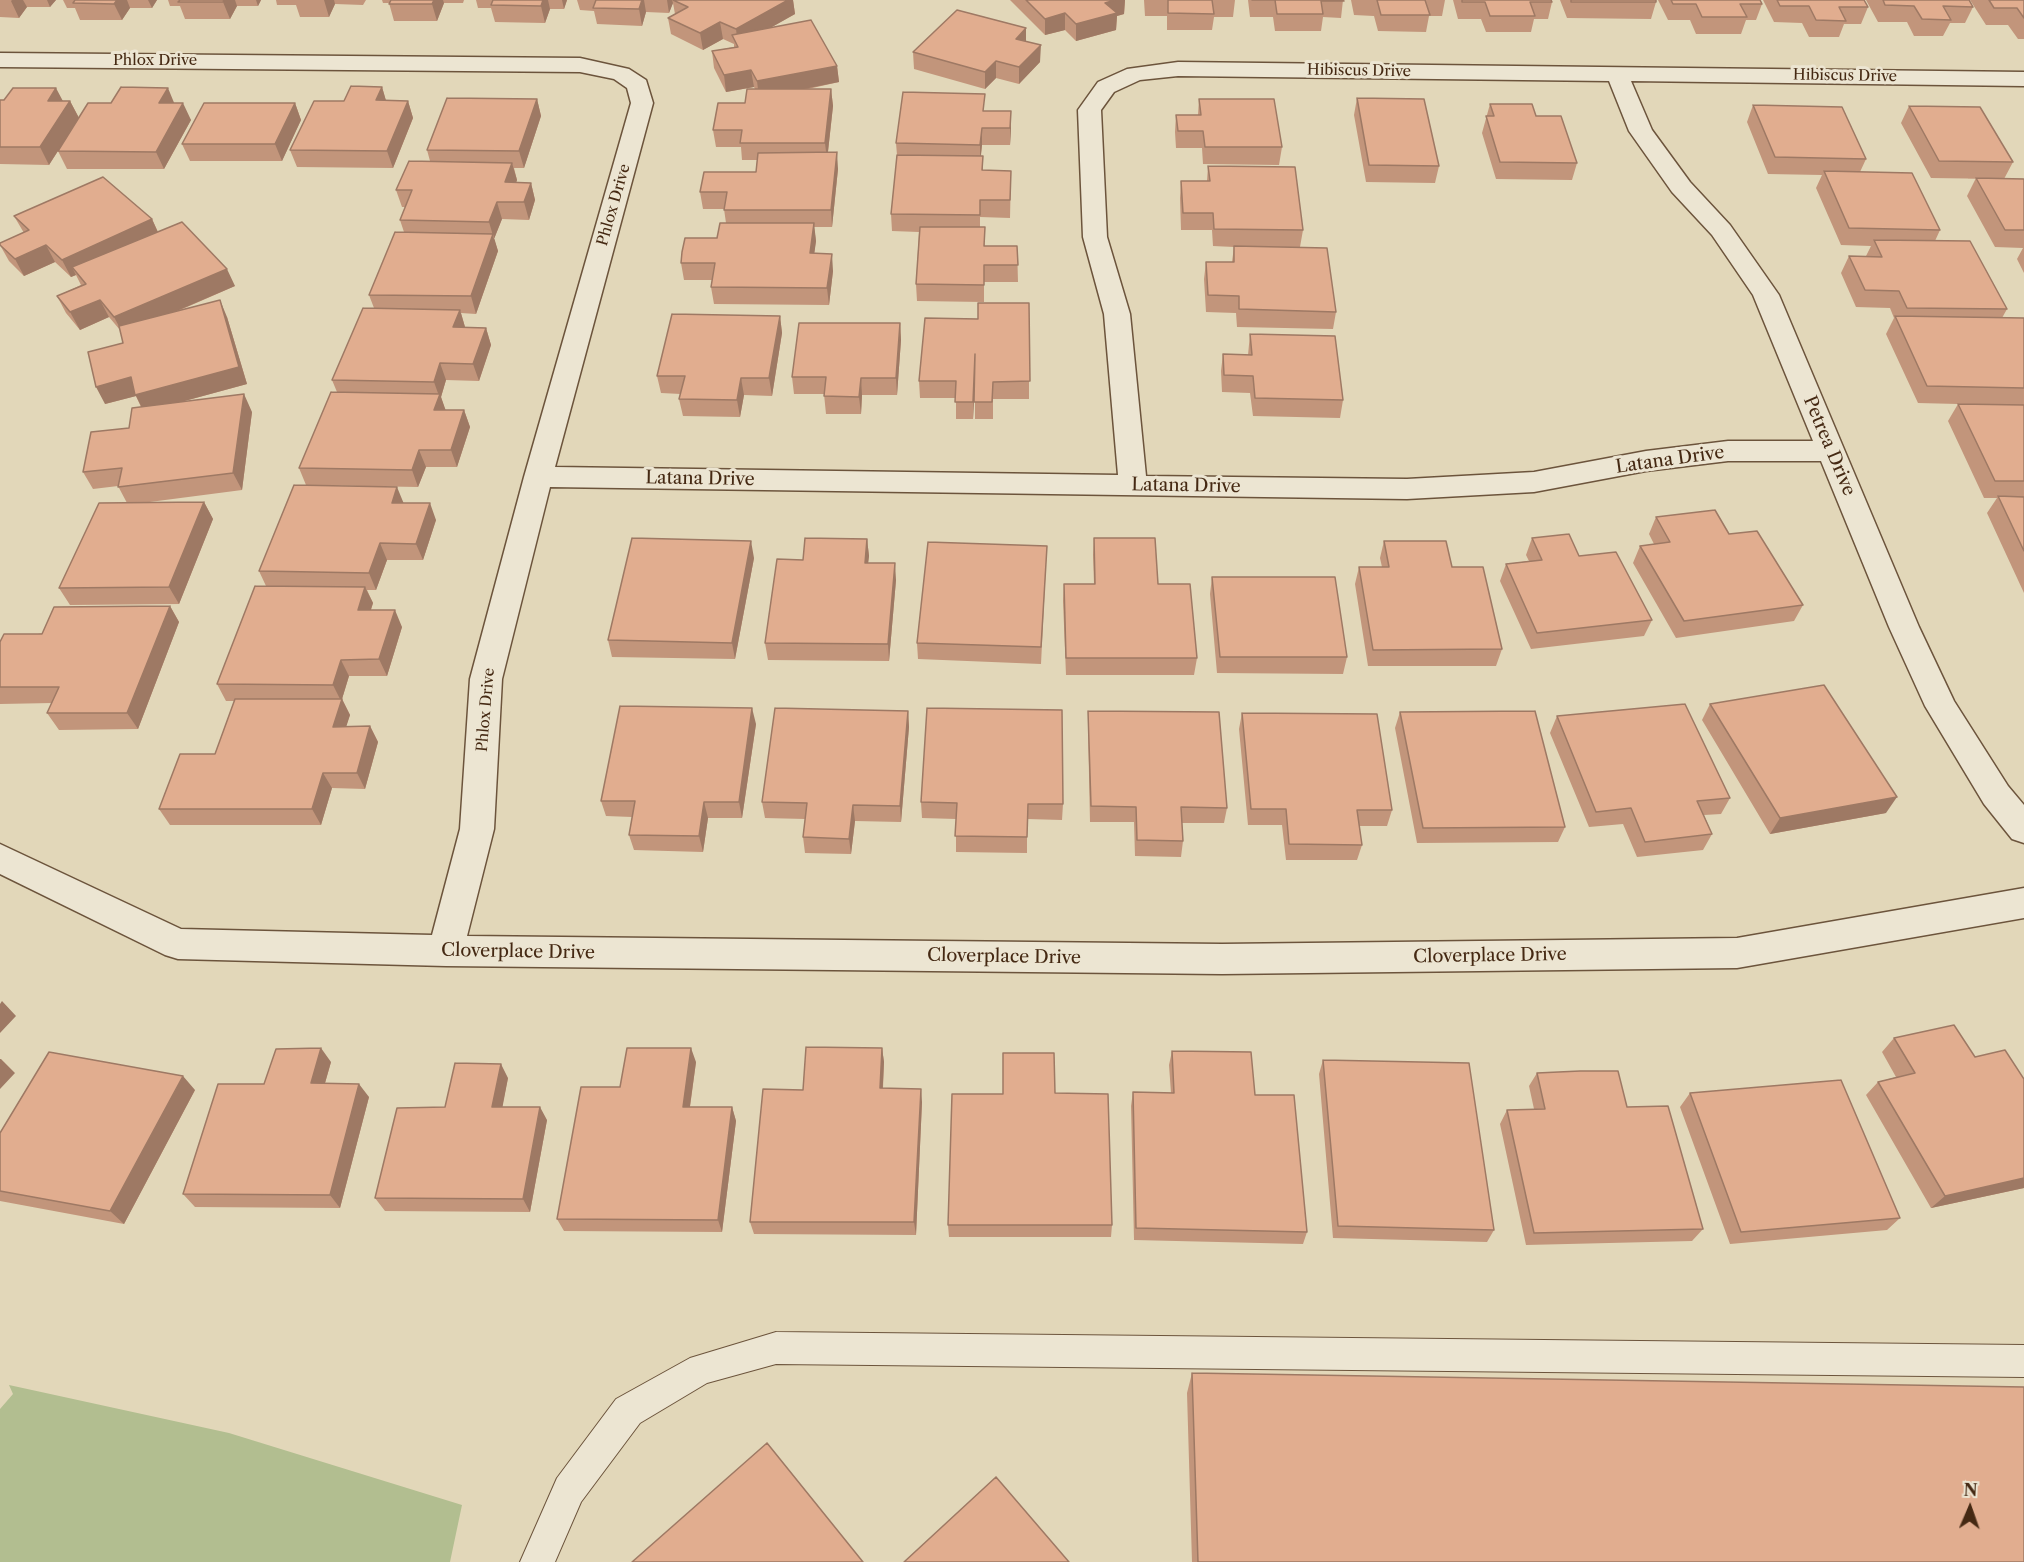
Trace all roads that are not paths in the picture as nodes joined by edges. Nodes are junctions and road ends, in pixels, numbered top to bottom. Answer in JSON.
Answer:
{"nodes":[{"id":1,"x":0,"y":60,"type":"edge"},
{"id":2,"x":1617,"y":74,"type":"junction"},
{"id":3,"x":2024,"y":79,"type":"edge"},
{"id":4,"x":1832,"y":451,"type":"junction"},
{"id":5,"x":538,"y":477,"type":"junction"},
{"id":6,"x":1133,"y":485,"type":"junction"},
{"id":7,"x":2024,"y":829,"type":"edge"},
{"id":8,"x":0,"y":858,"type":"edge"},
{"id":9,"x":2024,"y":903,"type":"edge"},
{"id":10,"x":446,"y":951,"type":"junction"},
{"id":11,"x":2024,"y":1361,"type":"edge"},
{"id":12,"x":537,"y":1562,"type":"edge"}],
"edges":[{"from":1,"to":5,"type":"street","name":"Phlox Drive"},
{"from":2,"to":3,"type":"street","name":"Hibiscus Drive"},
{"from":2,"to":4,"type":"street","name":"Petrea Drive"},
{"from":2,"to":6,"type":"street","name":"Hibiscus Drive"},
{"from":4,"to":6,"type":"street","name":"Latana Drive"},
{"from":4,"to":7,"type":"street","name":"Petrea Drive"},
{"from":5,"to":6,"type":"street","name":"Latana Drive"},
{"from":5,"to":10,"type":"street","name":"Phlox Drive"},
{"from":8,"to":10,"type":"street","name":"Cloverplace Drive"},
{"from":9,"to":10,"type":"street","name":"Cloverplace Drive"},
{"from":11,"to":12,"type":"lane"}]}
